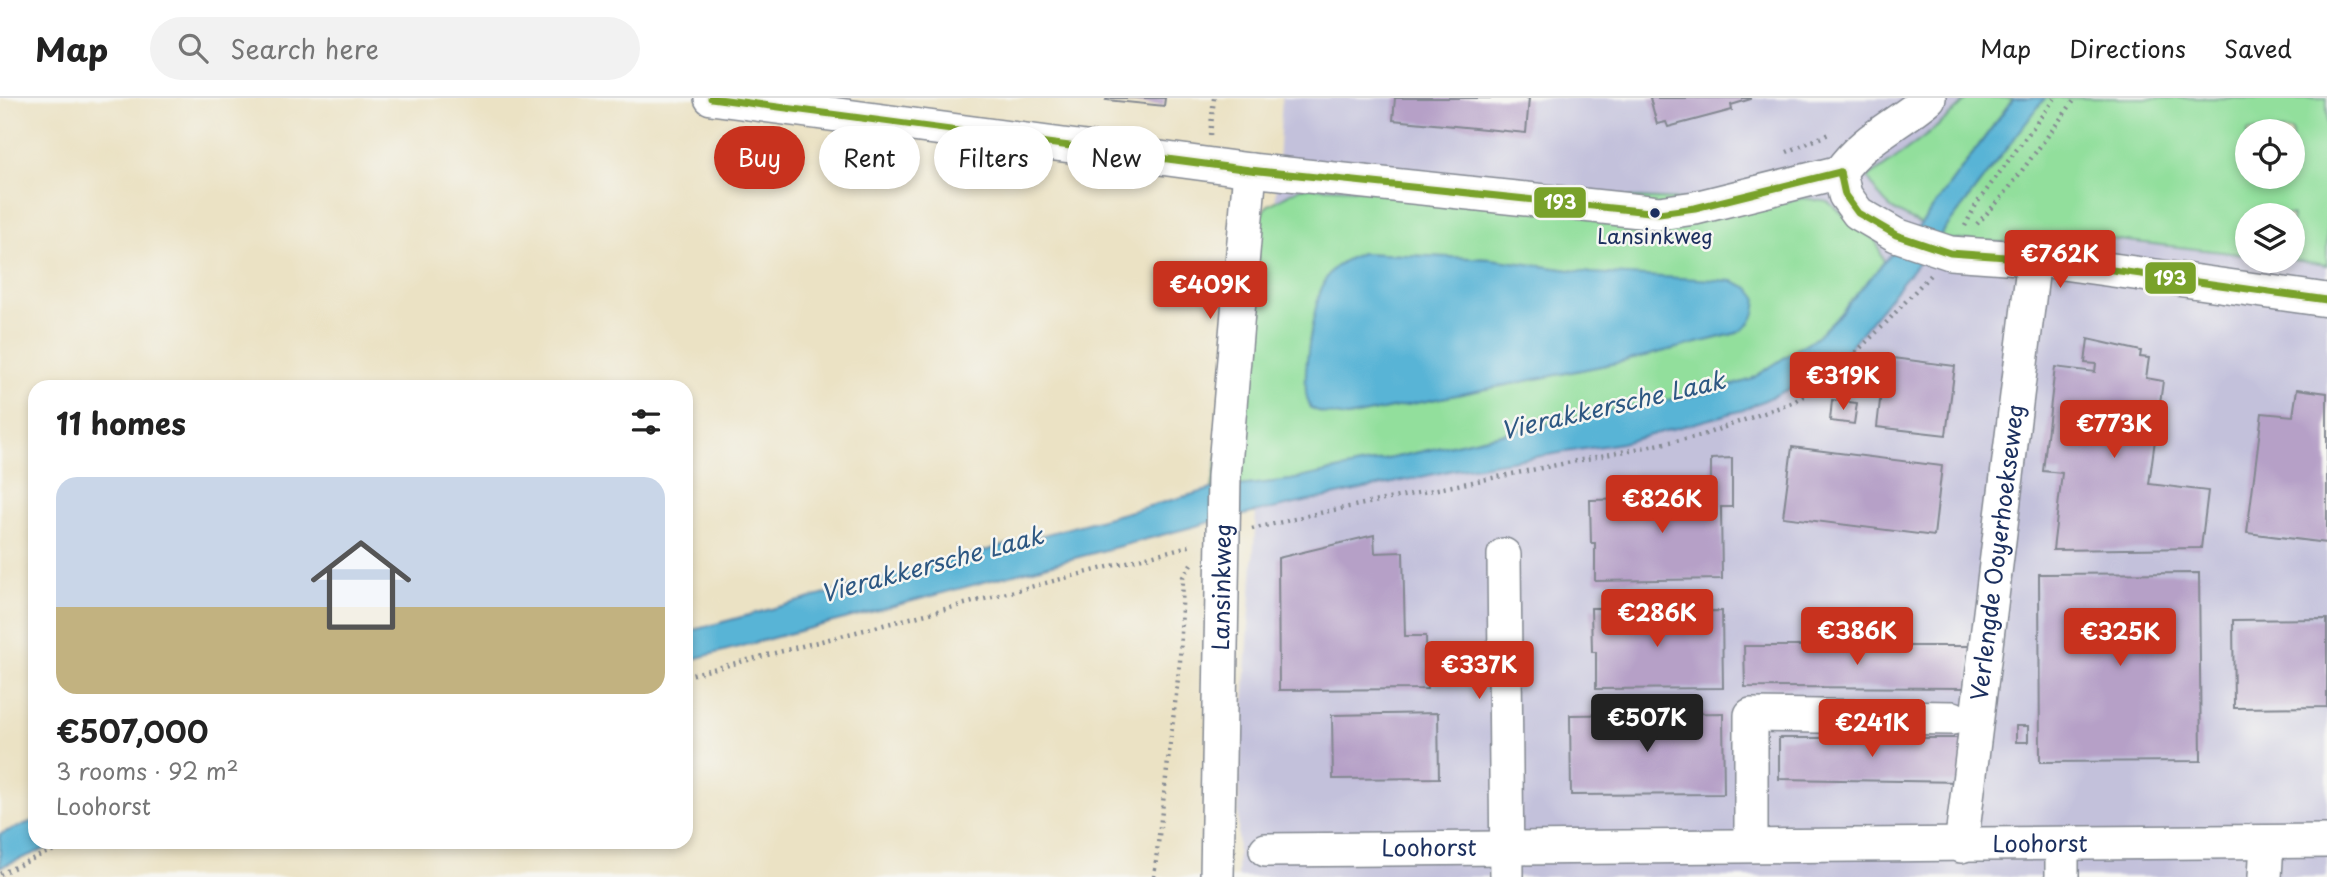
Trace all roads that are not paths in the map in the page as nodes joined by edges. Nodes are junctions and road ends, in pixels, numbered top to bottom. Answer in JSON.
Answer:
{"nodes":[{"id":1,"x":711,"y":98,"type":"edge"},
{"id":2,"x":1929,"y":98,"type":"edge"},
{"id":3,"x":1250,"y":170,"type":"junction"},
{"id":4,"x":1840,"y":172,"type":"junction"},
{"id":5,"x":2034,"y":259,"type":"junction"},
{"id":6,"x":2327,"y":300,"type":"edge"},
{"id":7,"x":1504,"y":555,"type":"dead end"},
{"id":8,"x":1953,"y":718,"type":"dead end"},
{"id":9,"x":2327,"y":841,"type":"edge"},
{"id":10,"x":2267,"y":842,"type":"junction"},
{"id":11,"x":1751,"y":844,"type":"junction"},
{"id":12,"x":1961,"y":846,"type":"junction"},
{"id":13,"x":1266,"y":850,"type":"dead end"},
{"id":14,"x":2062,"y":861,"type":"edge"},
{"id":15,"x":1508,"y":862,"type":"edge"},
{"id":16,"x":1217,"y":877,"type":"edge"},
{"id":17,"x":2265,"y":877,"type":"edge"}],
"edges":[{"from":1,"to":3,"type":"street"},
{"from":2,"to":4,"type":"street"},
{"from":3,"to":4,"type":"street"},
{"from":3,"to":16,"type":"street","name":"Lansinkweg"},
{"from":4,"to":5,"type":"street"},
{"from":5,"to":6,"type":"street"},
{"from":5,"to":12,"type":"street","name":"Verlengde Ooyerhoekseweg"},
{"from":7,"to":15,"type":"street","name":"Loohorst"},
{"from":8,"to":11,"type":"street"},
{"from":9,"to":10,"type":"street","name":"Loohorst"},
{"from":10,"to":14,"type":"street","name":"Loohorst"},
{"from":10,"to":17,"type":"street"},
{"from":11,"to":12,"type":"street","name":"Loohorst"},
{"from":11,"to":15,"type":"street","name":"Loohorst"},
{"from":12,"to":14,"type":"street","name":"Loohorst"},
{"from":13,"to":15,"type":"street","name":"Loohorst"}]}
